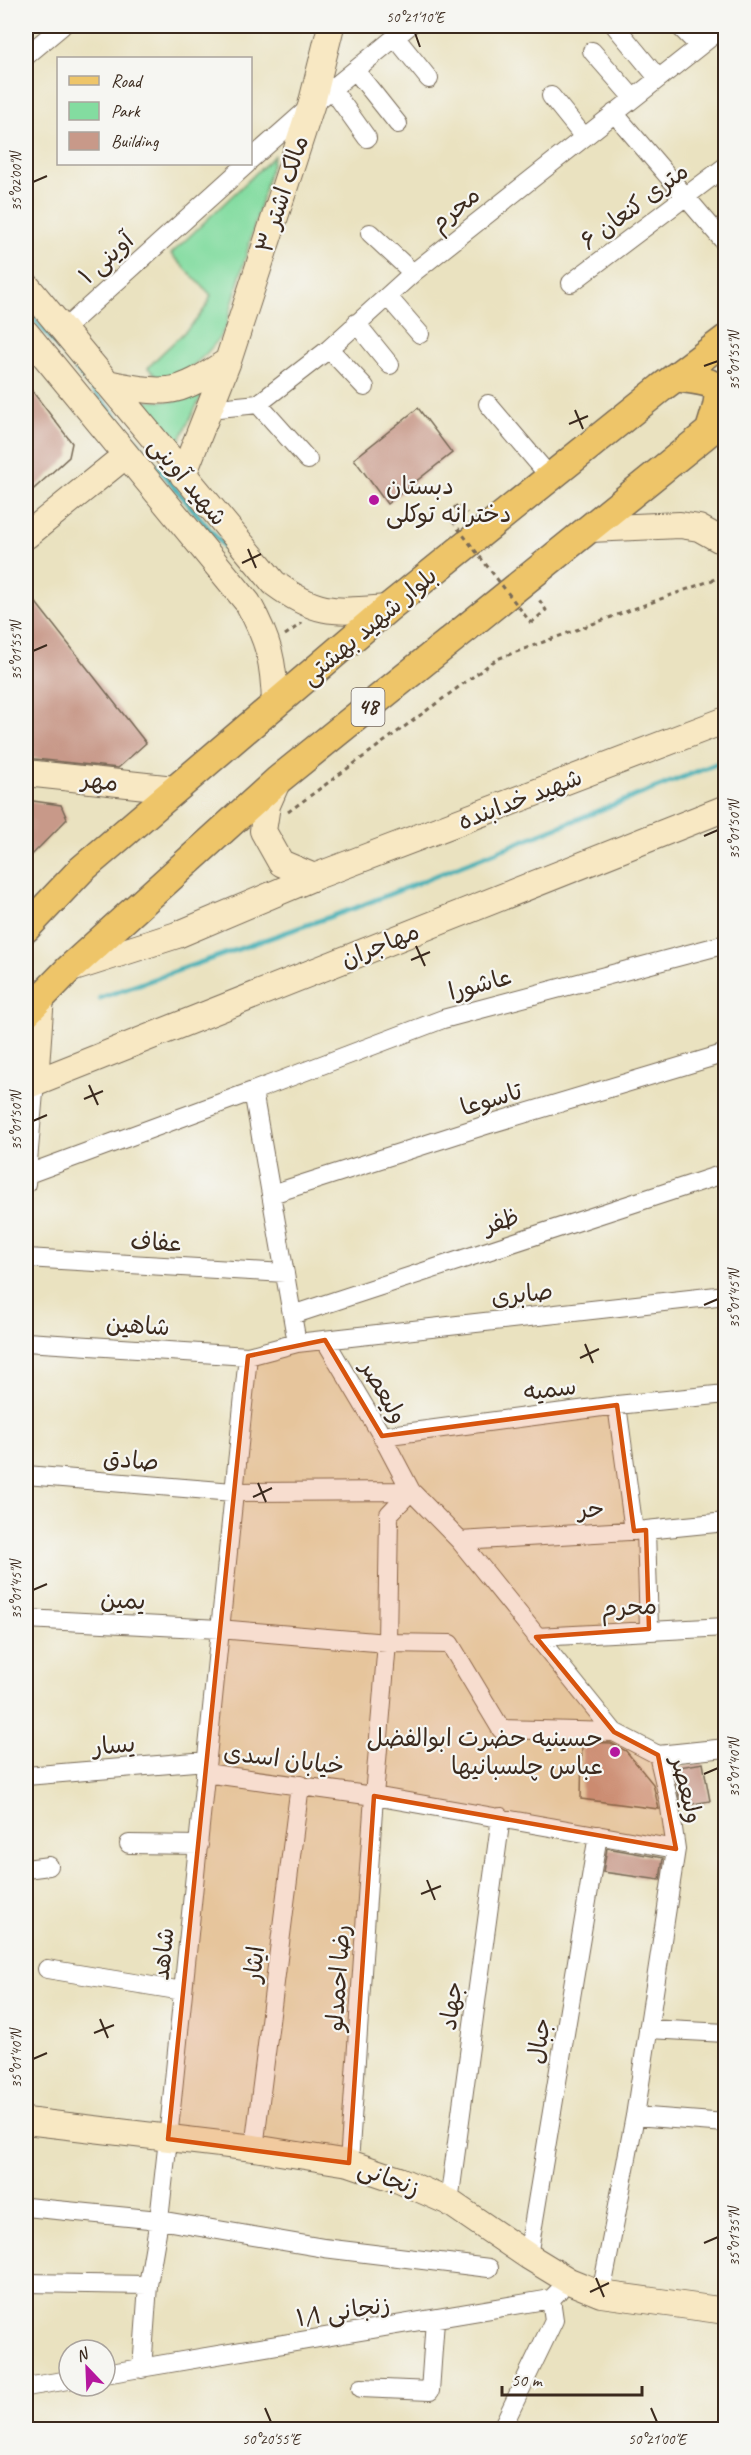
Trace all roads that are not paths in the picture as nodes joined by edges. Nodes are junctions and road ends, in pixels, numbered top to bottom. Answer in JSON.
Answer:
{"nodes":[{"id":1,"x":62,"y":26,"type":"edge"},
{"id":2,"x":331,"y":26,"type":"edge"},
{"id":3,"x":615,"y":26,"type":"edge"},
{"id":4,"x":680,"y":26,"type":"edge"},
{"id":5,"x":724,"y":26,"type":"edge"},
{"id":6,"x":402,"y":31,"type":"edge"},
{"id":7,"x":699,"y":46,"type":"junction"},
{"id":8,"x":592,"y":51,"type":"dead end"},
{"id":9,"x":26,"y":56,"type":"edge"},
{"id":10,"x":355,"y":70,"type":"junction"},
{"id":11,"x":658,"y":78,"type":"junction"},
{"id":12,"x":429,"y":80,"type":"dead end"},
{"id":13,"x":332,"y":89,"type":"junction"},
{"id":14,"x":550,"y":96,"type":"dead end"},
{"id":15,"x":633,"y":98,"type":"junction"},
{"id":16,"x":311,"y":106,"type":"junction"},
{"id":17,"x":614,"y":113,"type":"junction"},
{"id":18,"x":399,"y":124,"type":"dead end"},
{"id":19,"x":584,"y":137,"type":"junction"},
{"id":20,"x":367,"y":138,"type":"dead end"},
{"id":21,"x":252,"y":158,"type":"edge"},
{"id":22,"x":246,"y":165,"type":"edge"},
{"id":23,"x":726,"y":166,"type":"edge"},
{"id":24,"x":686,"y":197,"type":"junction"},
{"id":25,"x":370,"y":232,"type":"dead end"},
{"id":26,"x":726,"y":244,"type":"edge"},
{"id":27,"x":413,"y":273,"type":"junction"},
{"id":28,"x":571,"y":284,"type":"dead end"},
{"id":29,"x":26,"y":285,"type":"edge"},
{"id":30,"x":388,"y":297,"type":"junction"},
{"id":31,"x":356,"y":323,"type":"junction"},
{"id":32,"x":63,"y":330,"type":"junction"},
{"id":33,"x":26,"y":333,"type":"edge"},
{"id":34,"x":420,"y":334,"type":"dead end"},
{"id":35,"x":726,"y":339,"type":"edge"},
{"id":36,"x":329,"y":349,"type":"junction"},
{"id":37,"x":228,"y":362,"type":"junction"},
{"id":38,"x":390,"y":365,"type":"dead end"},
{"id":39,"x":675,"y":377,"type":"junction"},
{"id":40,"x":107,"y":383,"type":"junction"},
{"id":41,"x":365,"y":387,"type":"dead end"},
{"id":42,"x":258,"y":404,"type":"junction"},
{"id":43,"x":488,"y":404,"type":"dead end"},
{"id":44,"x":209,"y":409,"type":"junction"},
{"id":45,"x":718,"y":424,"type":"edge"},
{"id":46,"x":126,"y":455,"type":"junction"},
{"id":47,"x":308,"y":460,"type":"dead end"},
{"id":48,"x":183,"y":475,"type":"junction"},
{"id":49,"x":550,"y":477,"type":"junction"},
{"id":50,"x":590,"y":529,"type":"junction"},
{"id":51,"x":26,"y":536,"type":"edge"},
{"id":52,"x":726,"y":543,"type":"edge"},
{"id":53,"x":274,"y":583,"type":"junction"},
{"id":54,"x":248,"y":603,"type":"junction"},
{"id":55,"x":388,"y":608,"type":"junction"},
{"id":56,"x":274,"y":705,"type":"junction"},
{"id":57,"x":726,"y":720,"type":"edge"},
{"id":58,"x":26,"y":773,"type":"edge"},
{"id":59,"x":278,"y":780,"type":"junction"},
{"id":60,"x":174,"y":789,"type":"junction"},
{"id":61,"x":726,"y":808,"type":"edge"},
{"id":62,"x":314,"y":877,"type":"junction"},
{"id":63,"x":26,"y":928,"type":"edge"},
{"id":64,"x":726,"y":944,"type":"edge"},
{"id":65,"x":68,"y":970,"type":"junction"},
{"id":66,"x":33,"y":1004,"type":"edge"},
{"id":67,"x":26,"y":1021,"type":"edge"},
{"id":68,"x":726,"y":1053,"type":"edge"},
{"id":69,"x":30,"y":1083,"type":"edge"},
{"id":70,"x":253,"y":1091,"type":"junction"},
{"id":71,"x":726,"y":1173,"type":"edge"},
{"id":72,"x":27,"y":1179,"type":"edge"},
{"id":73,"x":272,"y":1194,"type":"junction"},
{"id":74,"x":26,"y":1258,"type":"edge"},
{"id":75,"x":285,"y":1273,"type":"junction"},
{"id":76,"x":726,"y":1295,"type":"edge"},
{"id":77,"x":292,"y":1315,"type":"junction"},
{"id":78,"x":325,"y":1340,"type":"junction"},
{"id":79,"x":26,"y":1342,"type":"edge"},
{"id":80,"x":297,"y":1343,"type":"junction"},
{"id":81,"x":248,"y":1356,"type":"junction"},
{"id":82,"x":726,"y":1394,"type":"edge"},
{"id":83,"x":617,"y":1405,"type":"junction"},
{"id":84,"x":381,"y":1436,"type":"junction"},
{"id":85,"x":26,"y":1475,"type":"edge"},
{"id":86,"x":411,"y":1491,"type":"junction"},
{"id":87,"x":233,"y":1492,"type":"junction"},
{"id":88,"x":726,"y":1522,"type":"edge"},
{"id":89,"x":640,"y":1530,"type":"junction"},
{"id":90,"x":460,"y":1541,"type":"junction"},
{"id":91,"x":26,"y":1619,"type":"edge"},
{"id":92,"x":726,"y":1627,"type":"edge"},
{"id":93,"x":219,"y":1629,"type":"junction"},
{"id":94,"x":649,"y":1629,"type":"junction"},
{"id":95,"x":536,"y":1636,"type":"junction"},
{"id":96,"x":387,"y":1643,"type":"junction"},
{"id":97,"x":614,"y":1732,"type":"junction"},
{"id":98,"x":726,"y":1748,"type":"edge"},
{"id":99,"x":658,"y":1755,"type":"junction"},
{"id":100,"x":205,"y":1767,"type":"junction"},
{"id":101,"x":26,"y":1776,"type":"edge"},
{"id":102,"x":300,"y":1785,"type":"junction"},
{"id":103,"x":374,"y":1796,"type":"junction"},
{"id":104,"x":501,"y":1817,"type":"junction"},
{"id":105,"x":598,"y":1835,"type":"junction"},
{"id":106,"x":129,"y":1844,"type":"dead end"},
{"id":107,"x":199,"y":1845,"type":"junction"},
{"id":108,"x":676,"y":1849,"type":"junction"},
{"id":109,"x":49,"y":1866,"type":"dead end"},
{"id":110,"x":26,"y":1869,"type":"edge"},
{"id":111,"x":47,"y":1969,"type":"dead end"},
{"id":112,"x":183,"y":1991,"type":"junction"},
{"id":113,"x":648,"y":2029,"type":"junction"},
{"id":114,"x":726,"y":2033,"type":"edge"},
{"id":115,"x":635,"y":2116,"type":"junction"},
{"id":116,"x":26,"y":2121,"type":"edge"},
{"id":117,"x":726,"y":2122,"type":"edge"},
{"id":118,"x":168,"y":2139,"type":"junction"},
{"id":119,"x":254,"y":2148,"type":"junction"},
{"id":120,"x":349,"y":2163,"type":"junction"},
{"id":121,"x":449,"y":2202,"type":"junction"},
{"id":122,"x":26,"y":2206,"type":"edge"},
{"id":123,"x":159,"y":2220,"type":"junction"},
{"id":124,"x":528,"y":2256,"type":"junction"},
{"id":125,"x":489,"y":2268,"type":"dead end"},
{"id":126,"x":569,"y":2281,"type":"junction"},
{"id":127,"x":26,"y":2283,"type":"edge"},
{"id":128,"x":148,"y":2285,"type":"junction"},
{"id":129,"x":601,"y":2294,"type":"junction"},
{"id":130,"x":551,"y":2299,"type":"junction"},
{"id":131,"x":726,"y":2311,"type":"edge"},
{"id":132,"x":435,"y":2320,"type":"junction"},
{"id":133,"x":142,"y":2368,"type":"junction"},
{"id":134,"x":117,"y":2372,"type":"edge"},
{"id":135,"x":57,"y":2382,"type":"edge"},
{"id":136,"x":26,"y":2387,"type":"edge"},
{"id":137,"x":361,"y":2388,"type":"dead end"},
{"id":138,"x":501,"y":2430,"type":"edge"}],
"edges":[{"from":1,"to":9,"type":"street"},
{"from":2,"to":16,"type":"street","name":"مالک اشتر ۳"},
{"from":3,"to":11,"type":"street"},
{"from":4,"to":7,"type":"street"},
{"from":5,"to":7,"type":"street","name":"محرم"},
{"from":6,"to":10,"type":"street"},
{"from":6,"to":12,"type":"street"},
{"from":7,"to":11,"type":"street","name":"محرم"},
{"from":8,"to":15,"type":"street"},
{"from":10,"to":13,"type":"street"},
{"from":10,"to":18,"type":"street"},
{"from":11,"to":15,"type":"street","name":"محرم"},
{"from":13,"to":16,"type":"street"},
{"from":13,"to":20,"type":"street"},
{"from":14,"to":19,"type":"street"},
{"from":15,"to":17,"type":"street","name":"محرم"},
{"from":16,"to":21,"type":"street"},
{"from":16,"to":37,"type":"street","name":"مالک اشتر ۳"},
{"from":17,"to":19,"type":"street","name":"محرم"},
{"from":17,"to":24,"type":"street"},
{"from":19,"to":27,"type":"street","name":"محرم"},
{"from":22,"to":32,"type":"street","name":"آوینی ۱"},
{"from":23,"to":24,"type":"street","name":"۶ متری کنعان"},
{"from":24,"to":26,"type":"street"},
{"from":24,"to":28,"type":"street","name":"۶ متری کنعان"},
{"from":25,"to":27,"type":"street"},
{"from":27,"to":30,"type":"street","name":"محرم"},
{"from":29,"to":32,"type":"street","name":"شهید آوینی"},
{"from":30,"to":31,"type":"street","name":"محرم"},
{"from":30,"to":34,"type":"street"},
{"from":31,"to":36,"type":"street","name":"محرم"},
{"from":31,"to":38,"type":"street"},
{"from":32,"to":40,"type":"street","name":"شهید آوینی"},
{"from":33,"to":46,"type":"street","name":"شهید آوینی"},
{"from":35,"to":39,"type":"main road","name":"بلوار شهید بهشتی"},
{"from":36,"to":41,"type":"street"},
{"from":36,"to":42,"type":"street","name":"محرم"},
{"from":37,"to":40,"type":"street"},
{"from":37,"to":44,"type":"street","name":"مالک اشتر ۳"},
{"from":39,"to":45,"type":"main road"},
{"from":39,"to":49,"type":"main road","name":"بلوار شهید بهشتی"},
{"from":40,"to":48,"type":"street","name":"شهید آوینی"},
{"from":42,"to":44,"type":"street"},
{"from":42,"to":47,"type":"street"},
{"from":43,"to":49,"type":"street"},
{"from":44,"to":48,"type":"street","name":"مالک اشتر ۳"},
{"from":45,"to":50,"type":"main road","number":"48"},
{"from":46,"to":51,"type":"street"},
{"from":46,"to":54,"type":"street","name":"شهید آوینی"},
{"from":48,"to":53,"type":"street","name":"شهید آوینی"},
{"from":49,"to":55,"type":"main road","name":"بلوار شهید بهشتی"},
{"from":50,"to":52,"type":"street"},
{"from":50,"to":59,"type":"main road","number":"48"},
{"from":53,"to":54,"type":"street"},
{"from":53,"to":55,"type":"street","name":"شهید آوینی"},
{"from":54,"to":56,"type":"street","name":"شهید آوینی"},
{"from":55,"to":56,"type":"main road","name":"بلوار شهید بهشتی"},
{"from":56,"to":60,"type":"main road","name":"بلوار شهید بهشتی"},
{"from":57,"to":62,"type":"street","name":"شهید خدابنده"},
{"from":58,"to":60,"type":"street","name":"مهر"},
{"from":59,"to":62,"type":"street"},
{"from":59,"to":65,"type":"main road","number":"48"},
{"from":60,"to":63,"type":"main road","name":"بلوار شهید بهشتی"},
{"from":61,"to":69,"type":"street","name":"مهاجران"},
{"from":62,"to":65,"type":"street","name":"شهید خدابنده"},
{"from":64,"to":70,"type":"street","name":"عاشورا"},
{"from":65,"to":66,"type":"main road","number":"48"},
{"from":66,"to":67,"type":"street"},
{"from":66,"to":69,"type":"street"},
{"from":68,"to":73,"type":"street","name":"تاسوعا"},
{"from":69,"to":72,"type":"street"},
{"from":70,"to":72,"type":"street","name":"عاشورا"},
{"from":70,"to":73,"type":"street"},
{"from":71,"to":77,"type":"street","name":"ظفر"},
{"from":73,"to":75,"type":"street"},
{"from":74,"to":75,"type":"street","name":"عفاف"},
{"from":75,"to":77,"type":"street"},
{"from":76,"to":78,"type":"street","name":"صابری"},
{"from":77,"to":80,"type":"street"},
{"from":78,"to":80,"type":"street","name":"صابری"},
{"from":78,"to":84,"type":"street","name":"ولیعصر"},
{"from":79,"to":81,"type":"street","name":"شاهین"},
{"from":80,"to":81,"type":"street","name":"شاهین"},
{"from":81,"to":87,"type":"street","name":"شاهد"},
{"from":82,"to":83,"type":"street","name":"سمیه"},
{"from":83,"to":84,"type":"street","name":"سمیه"},
{"from":83,"to":89,"type":"street"},
{"from":84,"to":86,"type":"street","name":"ولیعصر"},
{"from":85,"to":87,"type":"street","name":"صادق"},
{"from":86,"to":87,"type":"street","name":"صادق"},
{"from":86,"to":90,"type":"street","name":"ولیعصر"},
{"from":86,"to":96,"type":"street","name":"رضا احمدلو"},
{"from":87,"to":93,"type":"street","name":"شاهد"},
{"from":88,"to":89,"type":"street","name":"حر"},
{"from":89,"to":90,"type":"street","name":"حر"},
{"from":89,"to":94,"type":"street"},
{"from":90,"to":95,"type":"street","name":"ولیعصر"},
{"from":91,"to":93,"type":"street","name":"یمین"},
{"from":92,"to":94,"type":"street","name":"محرم"},
{"from":93,"to":96,"type":"street","name":"یمین"},
{"from":93,"to":100,"type":"street","name":"شاهد"},
{"from":94,"to":95,"type":"street","name":"محرم"},
{"from":95,"to":97,"type":"street","name":"ولیعصر"},
{"from":96,"to":97,"type":"street","name":"یمین"},
{"from":96,"to":103,"type":"street","name":"رضا احمدلو"},
{"from":97,"to":99,"type":"street","name":"ولیعصر"},
{"from":98,"to":99,"type":"street"},
{"from":99,"to":108,"type":"street","name":"ولیعصر"},
{"from":100,"to":101,"type":"street","name":"یسار"},
{"from":100,"to":102,"type":"street","name":"خیابان اسدی"},
{"from":100,"to":107,"type":"street","name":"شاهد"},
{"from":102,"to":103,"type":"street","name":"خیابان اسدی"},
{"from":102,"to":119,"type":"street","name":"ایثار"},
{"from":103,"to":104,"type":"street","name":"خیابان اسدی"},
{"from":103,"to":120,"type":"street","name":"رضا احمدلو"},
{"from":104,"to":105,"type":"street","name":"خیابان اسدی"},
{"from":104,"to":121,"type":"street","name":"جهاد"},
{"from":105,"to":108,"type":"street","name":"خیابان اسدی"},
{"from":105,"to":124,"type":"street","name":"جبال"},
{"from":106,"to":107,"type":"street"},
{"from":107,"to":112,"type":"street","name":"شاهد"},
{"from":108,"to":113,"type":"street","name":"ولیعصر"},
{"from":109,"to":110,"type":"street"},
{"from":111,"to":112,"type":"street"},
{"from":112,"to":118,"type":"street","name":"شاهد"},
{"from":113,"to":114,"type":"street"},
{"from":113,"to":115,"type":"street","name":"ولیعصر"},
{"from":115,"to":117,"type":"street"},
{"from":115,"to":129,"type":"street","name":"ولیعصر"},
{"from":116,"to":118,"type":"street","name":"زنجانی"},
{"from":118,"to":119,"type":"street","name":"زنجانی"},
{"from":118,"to":123,"type":"street","name":"شاهد"},
{"from":119,"to":120,"type":"street","name":"زنجانی"},
{"from":120,"to":121,"type":"street","name":"زنجانی"},
{"from":121,"to":124,"type":"street","name":"زنجانی"},
{"from":122,"to":123,"type":"street"},
{"from":123,"to":125,"type":"street"},
{"from":123,"to":128,"type":"street","name":"شاهد"},
{"from":124,"to":126,"type":"street","name":"زنجانی"},
{"from":126,"to":129,"type":"street","name":"زنجانی"},
{"from":126,"to":130,"type":"street"},
{"from":127,"to":128,"type":"street"},
{"from":128,"to":133,"type":"street","name":"شاهد"},
{"from":129,"to":131,"type":"street","name":"زنجانی"},
{"from":130,"to":132,"type":"street","name":"زنجانی ۱/۱"},
{"from":130,"to":138,"type":"street"},
{"from":132,"to":133,"type":"street","name":"زنجانی ۱/۱"},
{"from":132,"to":137,"type":"street"},
{"from":133,"to":134,"type":"street","name":"زنجانی ۱/۱"},
{"from":135,"to":136,"type":"street"}]}
